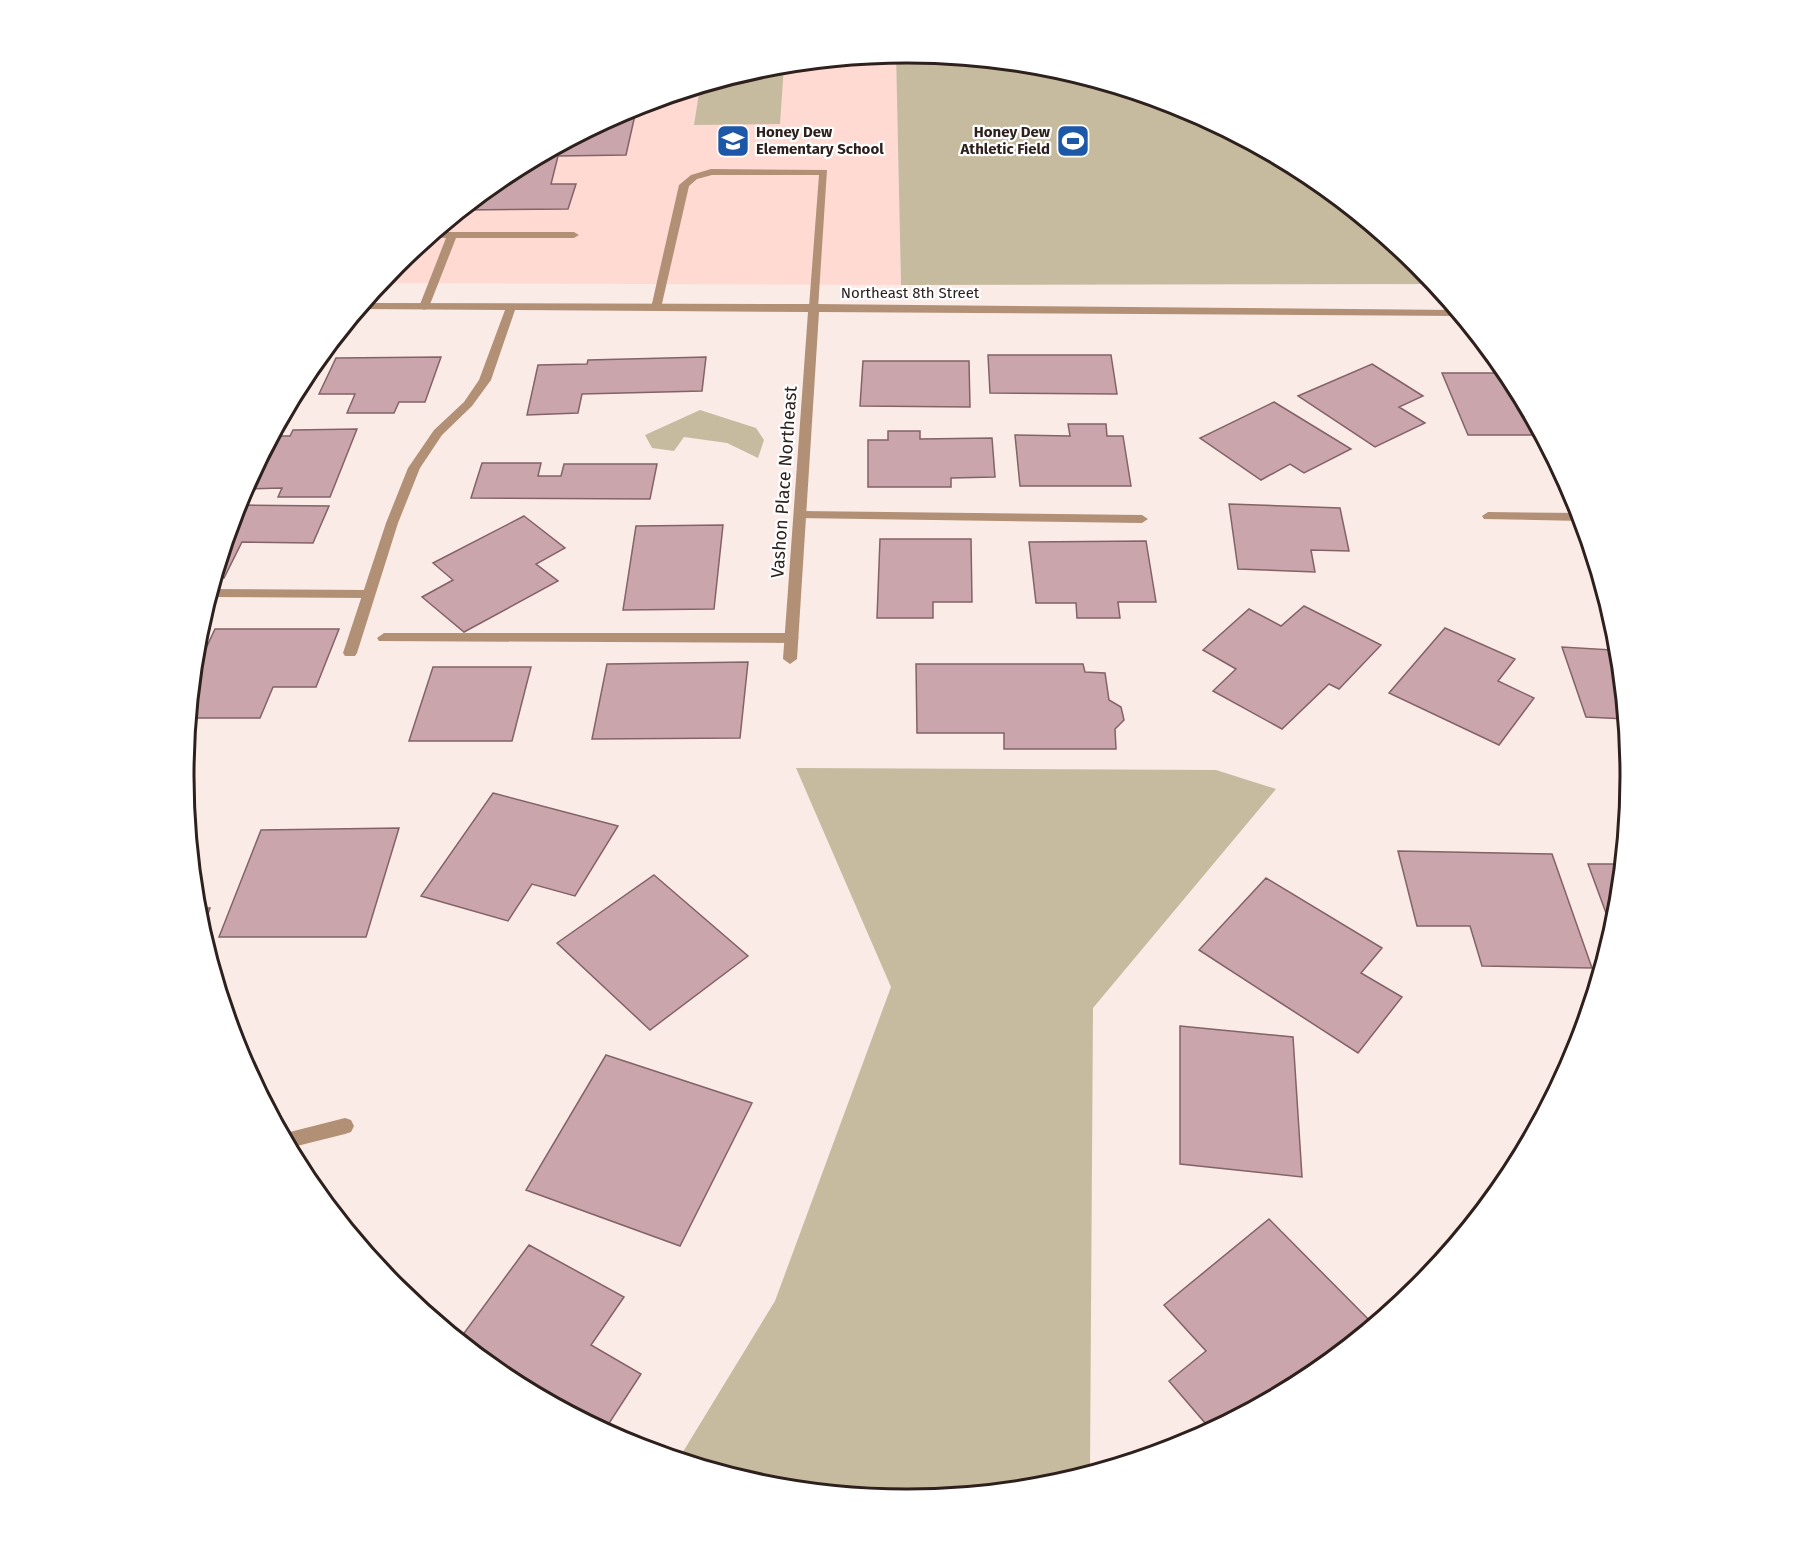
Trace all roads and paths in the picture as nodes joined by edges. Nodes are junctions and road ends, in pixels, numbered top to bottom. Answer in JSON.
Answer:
{"nodes":[{"id":1,"x":443,"y":235,"type":"edge"},
{"id":2,"x":452,"y":235,"type":"junction"},
{"id":3,"x":574,"y":235,"type":"dead end"},
{"id":4,"x":371,"y":306,"type":"edge"},
{"id":5,"x":424,"y":307,"type":"junction"},
{"id":6,"x":511,"y":307,"type":"junction"},
{"id":7,"x":656,"y":308,"type":"junction"},
{"id":8,"x":814,"y":308,"type":"junction"},
{"id":9,"x":1450,"y":313,"type":"edge"},
{"id":10,"x":800,"y":515,"type":"junction"},
{"id":11,"x":1488,"y":516,"type":"dead end"},
{"id":12,"x":1572,"y":517,"type":"edge"},
{"id":13,"x":1143,"y":519,"type":"dead end"},
{"id":14,"x":218,"y":593,"type":"edge"},
{"id":15,"x":368,"y":594,"type":"junction"},
{"id":16,"x":384,"y":638,"type":"dead end"},
{"id":17,"x":792,"y":638,"type":"junction"},
{"id":18,"x":350,"y":653,"type":"dead end"},
{"id":19,"x":790,"y":659,"type":"dead end"},
{"id":20,"x":345,"y":1126,"type":"dead end"},
{"id":21,"x":294,"y":1139,"type":"edge"}],
"edges":[{"from":1,"to":2,"type":"street"},
{"from":2,"to":3,"type":"street"},
{"from":2,"to":5,"type":"street"},
{"from":4,"to":5,"type":"street","name":"Northeast 8th Street"},
{"from":5,"to":6,"type":"street","name":"Northeast 8th Street"},
{"from":6,"to":7,"type":"street","name":"Northeast 8th Street"},
{"from":6,"to":15,"type":"street"},
{"from":7,"to":8,"type":"street","name":"Northeast 8th Street"},
{"from":7,"to":8,"type":"street","name":"Vashon Place Northeast"},
{"from":8,"to":9,"type":"street","name":"Northeast 8th Street"},
{"from":8,"to":10,"type":"street","name":"Vashon Place Northeast"},
{"from":10,"to":13,"type":"street"},
{"from":10,"to":17,"type":"street","name":"Vashon Place Northeast"},
{"from":11,"to":12,"type":"street"},
{"from":14,"to":15,"type":"street"},
{"from":15,"to":18,"type":"street"},
{"from":16,"to":17,"type":"street"},
{"from":17,"to":19,"type":"street","name":"Vashon Place Northeast"},
{"from":20,"to":21,"type":"street"}]}
